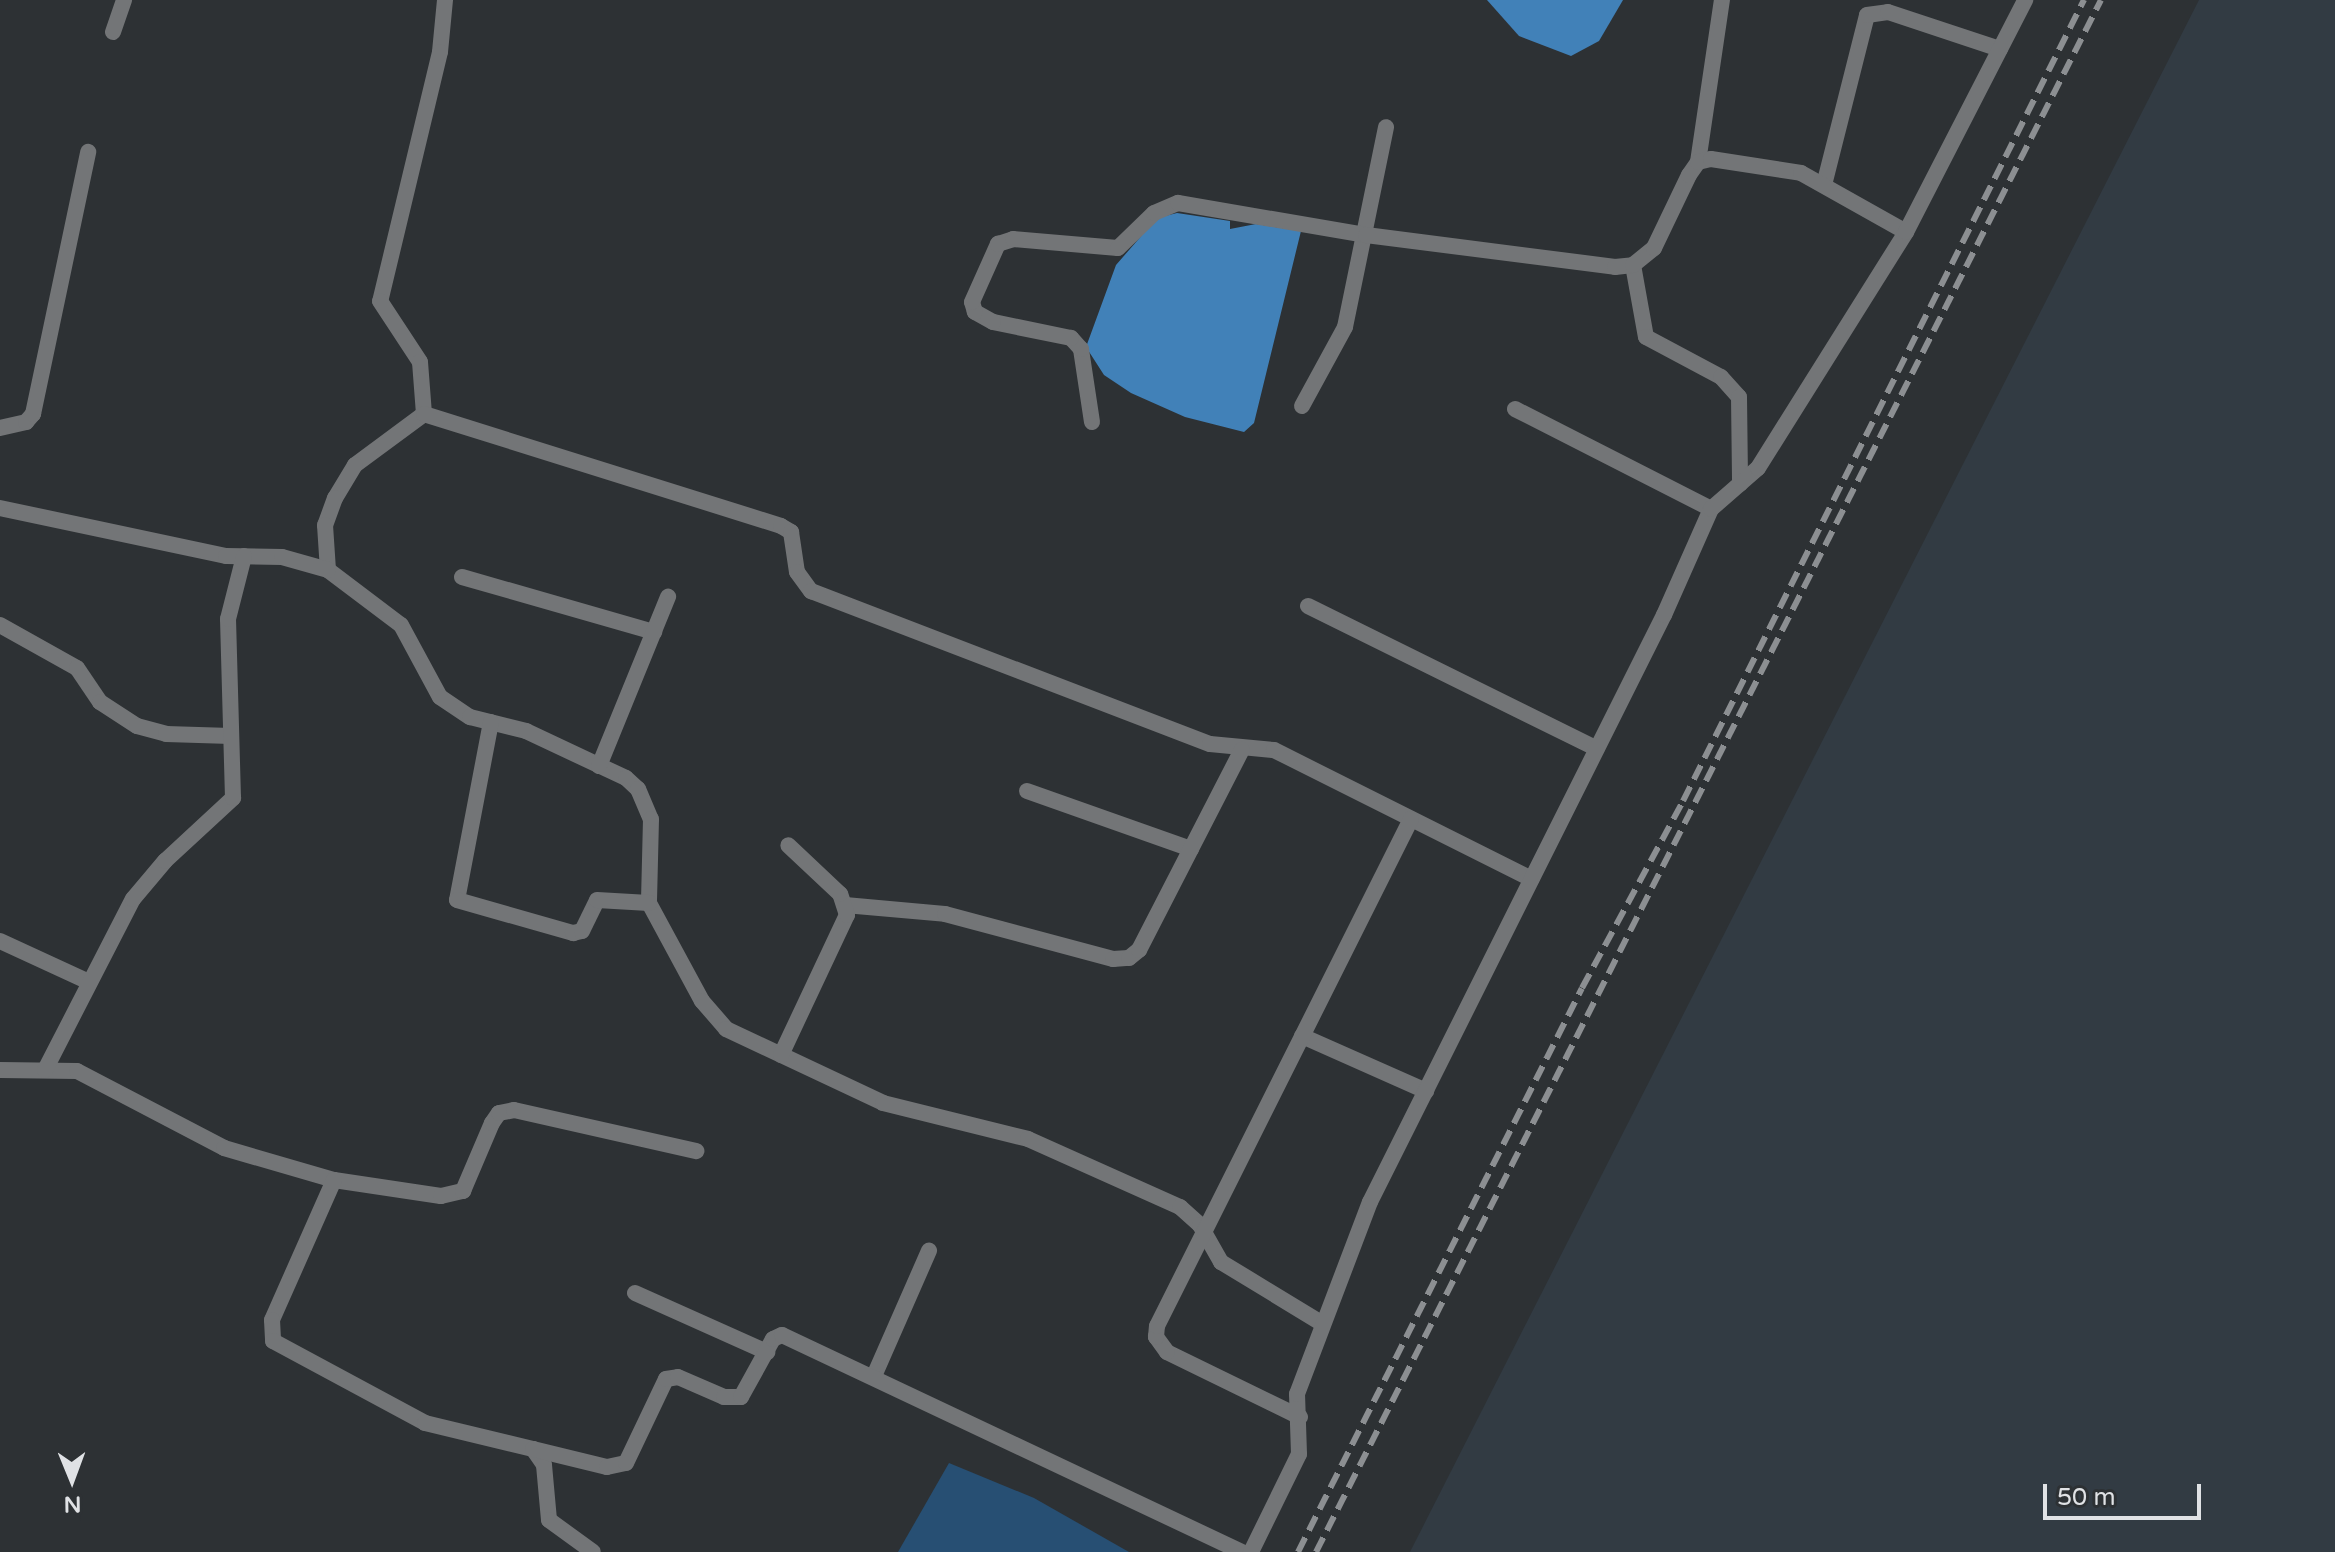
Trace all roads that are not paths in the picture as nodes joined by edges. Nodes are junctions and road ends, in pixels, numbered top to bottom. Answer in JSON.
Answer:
{"nodes":[{"id":1,"x":124,"y":0,"type":"edge"},
{"id":2,"x":445,"y":0,"type":"edge"},
{"id":3,"x":1722,"y":0,"type":"edge"},
{"id":4,"x":2025,"y":0,"type":"edge"},
{"id":5,"x":113,"y":32,"type":"dead end"},
{"id":6,"x":2000,"y":49,"type":"junction"},
{"id":7,"x":1386,"y":127,"type":"dead end"},
{"id":8,"x":88,"y":152,"type":"dead end"},
{"id":9,"x":1698,"y":162,"type":"junction"},
{"id":10,"x":1824,"y":185,"type":"junction"},
{"id":11,"x":1906,"y":232,"type":"junction"},
{"id":12,"x":1366,"y":235,"type":"junction"},
{"id":13,"x":1633,"y":265,"type":"junction"},
{"id":14,"x":1302,"y":406,"type":"dead end"},
{"id":15,"x":1515,"y":409,"type":"dead end"},
{"id":16,"x":424,"y":414,"type":"junction"},
{"id":17,"x":1092,"y":422,"type":"dead end"},
{"id":18,"x":0,"y":428,"type":"edge"},
{"id":19,"x":1740,"y":484,"type":"junction"},
{"id":20,"x":0,"y":508,"type":"edge"},
{"id":21,"x":1711,"y":509,"type":"junction"},
{"id":22,"x":244,"y":556,"type":"junction"},
{"id":23,"x":328,"y":570,"type":"junction"},
{"id":24,"x":462,"y":577,"type":"dead end"},
{"id":25,"x":668,"y":597,"type":"dead end"},
{"id":26,"x":1308,"y":606,"type":"dead end"},
{"id":27,"x":0,"y":625,"type":"edge"},
{"id":28,"x":654,"y":632,"type":"junction"},
{"id":29,"x":491,"y":722,"type":"junction"},
{"id":30,"x":231,"y":736,"type":"junction"},
{"id":31,"x":1597,"y":749,"type":"junction"},
{"id":32,"x":1242,"y":750,"type":"junction"},
{"id":33,"x":599,"y":766,"type":"junction"},
{"id":34,"x":1027,"y":791,"type":"dead end"},
{"id":35,"x":1411,"y":819,"type":"junction"},
{"id":36,"x":788,"y":845,"type":"dead end"},
{"id":37,"x":1191,"y":849,"type":"junction"},
{"id":38,"x":1532,"y":879,"type":"junction"},
{"id":39,"x":649,"y":903,"type":"junction"},
{"id":40,"x":845,"y":905,"type":"junction"},
{"id":41,"x":0,"y":941,"type":"edge"},
{"id":42,"x":89,"y":982,"type":"junction"},
{"id":43,"x":1302,"y":1036,"type":"junction"},
{"id":44,"x":781,"y":1055,"type":"junction"},
{"id":45,"x":0,"y":1070,"type":"edge"},
{"id":46,"x":45,"y":1070,"type":"junction"},
{"id":47,"x":1426,"y":1091,"type":"junction"},
{"id":48,"x":696,"y":1151,"type":"dead end"},
{"id":49,"x":334,"y":1180,"type":"junction"},
{"id":50,"x":1203,"y":1233,"type":"junction"},
{"id":51,"x":929,"y":1251,"type":"dead end"},
{"id":52,"x":635,"y":1293,"type":"dead end"},
{"id":53,"x":1323,"y":1324,"type":"junction"},
{"id":54,"x":767,"y":1352,"type":"junction"},
{"id":55,"x":874,"y":1376,"type":"junction"},
{"id":56,"x":1300,"y":1417,"type":"junction"},
{"id":57,"x":533,"y":1449,"type":"junction"},
{"id":58,"x":593,"y":1552,"type":"edge"},
{"id":59,"x":1242,"y":1552,"type":"edge"},
{"id":60,"x":1251,"y":1552,"type":"edge"}],
"edges":[{"from":1,"to":5,"type":"street"},
{"from":2,"to":16,"type":"street"},
{"from":3,"to":9,"type":"street"},
{"from":4,"to":6,"type":"street"},
{"from":6,"to":10,"type":"street"},
{"from":6,"to":11,"type":"street"},
{"from":7,"to":12,"type":"street"},
{"from":8,"to":18,"type":"street"},
{"from":9,"to":10,"type":"street"},
{"from":9,"to":13,"type":"street"},
{"from":10,"to":11,"type":"street"},
{"from":11,"to":19,"type":"street"},
{"from":12,"to":13,"type":"street"},
{"from":12,"to":14,"type":"street"},
{"from":12,"to":17,"type":"street"},
{"from":13,"to":19,"type":"street"},
{"from":15,"to":21,"type":"street"},
{"from":16,"to":23,"type":"street"},
{"from":16,"to":32,"type":"street"},
{"from":19,"to":21,"type":"street"},
{"from":20,"to":22,"type":"street"},
{"from":21,"to":31,"type":"street"},
{"from":22,"to":23,"type":"street"},
{"from":22,"to":30,"type":"street"},
{"from":23,"to":29,"type":"street"},
{"from":24,"to":28,"type":"street"},
{"from":25,"to":28,"type":"street"},
{"from":26,"to":31,"type":"street"},
{"from":27,"to":30,"type":"street"},
{"from":28,"to":33,"type":"street"},
{"from":29,"to":33,"type":"street"},
{"from":29,"to":39,"type":"street"},
{"from":30,"to":42,"type":"street"},
{"from":31,"to":38,"type":"street"},
{"from":32,"to":35,"type":"street"},
{"from":32,"to":37,"type":"street"},
{"from":33,"to":39,"type":"street"},
{"from":34,"to":37,"type":"street"},
{"from":35,"to":38,"type":"street"},
{"from":35,"to":43,"type":"street"},
{"from":36,"to":40,"type":"street"},
{"from":37,"to":40,"type":"street"},
{"from":38,"to":47,"type":"street"},
{"from":39,"to":44,"type":"street"},
{"from":40,"to":44,"type":"street"},
{"from":41,"to":42,"type":"street"},
{"from":42,"to":46,"type":"street"},
{"from":43,"to":47,"type":"street"},
{"from":43,"to":50,"type":"street"},
{"from":44,"to":50,"type":"street"},
{"from":45,"to":46,"type":"street"},
{"from":46,"to":49,"type":"street"},
{"from":47,"to":53,"type":"street"},
{"from":48,"to":49,"type":"street"},
{"from":49,"to":57,"type":"street"},
{"from":50,"to":53,"type":"street"},
{"from":50,"to":56,"type":"street"},
{"from":51,"to":55,"type":"street"},
{"from":52,"to":54,"type":"street"},
{"from":53,"to":56,"type":"street"},
{"from":54,"to":55,"type":"street"},
{"from":54,"to":57,"type":"street"},
{"from":55,"to":59,"type":"street"},
{"from":56,"to":60,"type":"street"},
{"from":57,"to":58,"type":"street"}]}
